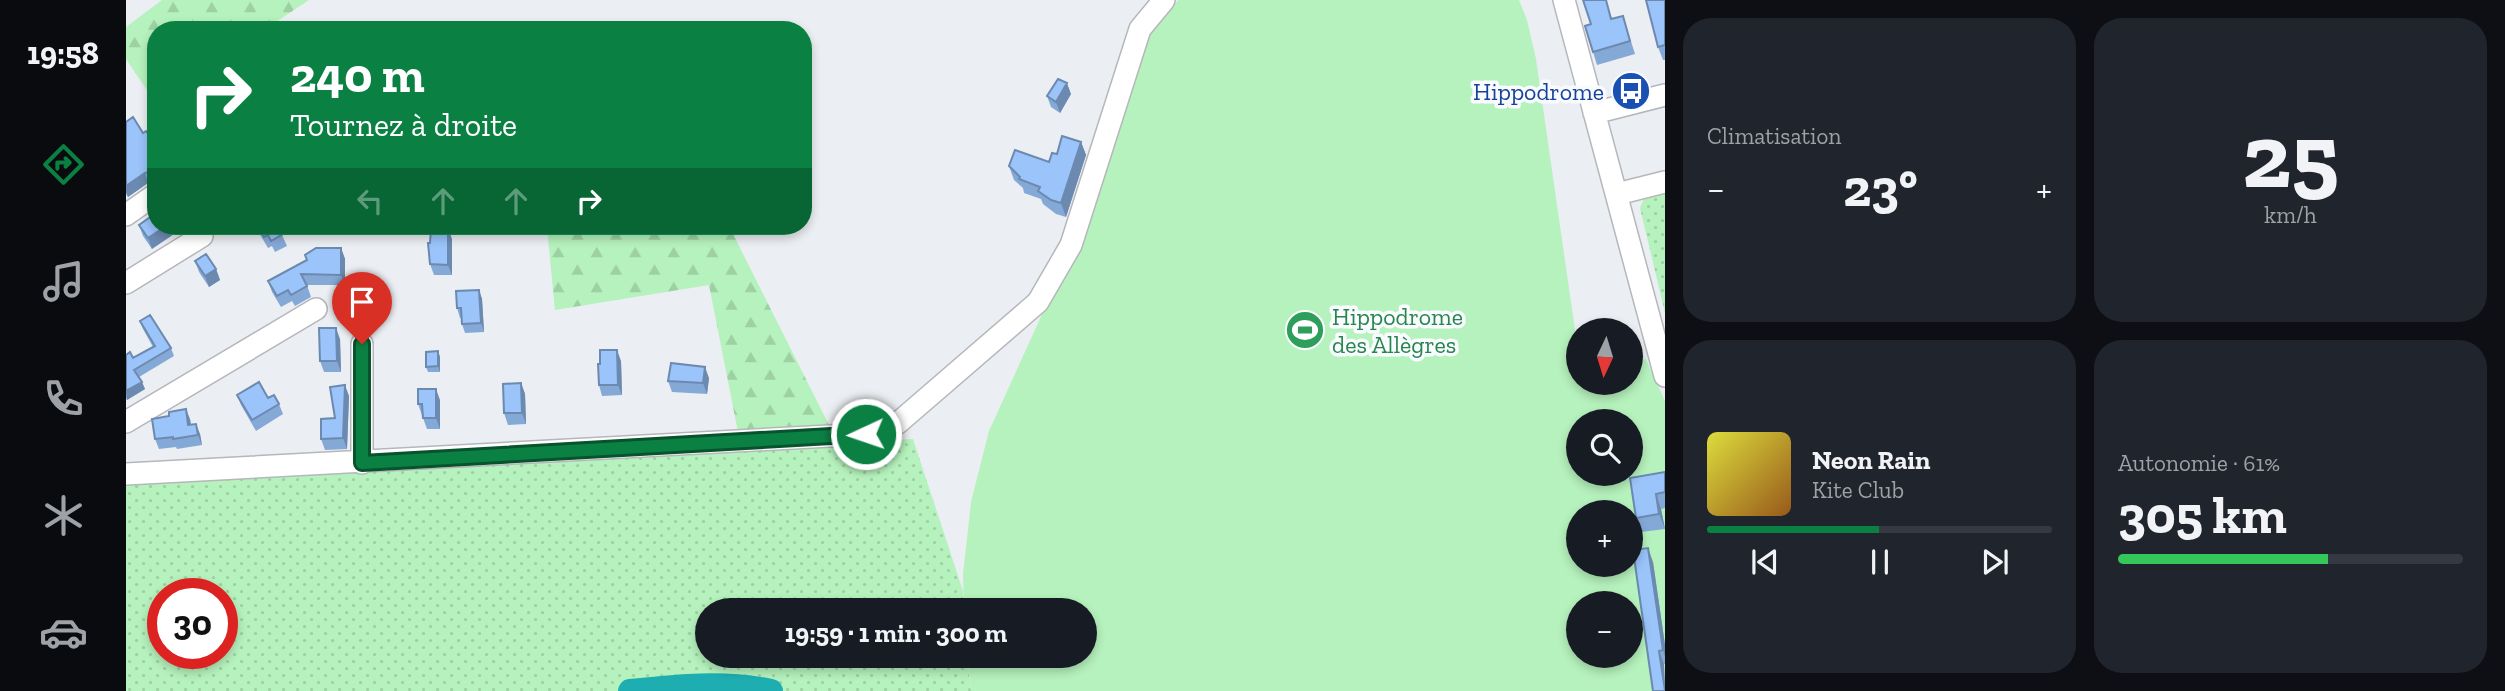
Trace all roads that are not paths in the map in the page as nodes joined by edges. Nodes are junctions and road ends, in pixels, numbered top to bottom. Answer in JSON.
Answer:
{"nodes":[{"id":1,"x":1164,"y":0,"type":"edge"},
{"id":2,"x":1564,"y":0,"type":"edge"},
{"id":3,"x":1665,"y":95,"type":"edge"},
{"id":4,"x":1594,"y":113,"type":"junction"},
{"id":5,"x":1665,"y":182,"type":"edge"},
{"id":6,"x":1618,"y":194,"type":"junction"},
{"id":7,"x":147,"y":200,"type":"edge"},
{"id":8,"x":126,"y":215,"type":"edge"},
{"id":9,"x":202,"y":236,"type":"dead end"},
{"id":10,"x":126,"y":283,"type":"edge"},
{"id":11,"x":316,"y":309,"type":"dead end"},
{"id":12,"x":362,"y":344,"type":"dead end"},
{"id":13,"x":1665,"y":376,"type":"edge"},
{"id":14,"x":126,"y":422,"type":"edge"},
{"id":15,"x":362,"y":463,"type":"junction"},
{"id":16,"x":126,"y":474,"type":"edge"}],
"edges":[{"from":1,"to":15,"type":"street"},
{"from":2,"to":4,"type":"street"},
{"from":3,"to":4,"type":"street"},
{"from":4,"to":6,"type":"street"},
{"from":5,"to":6,"type":"street"},
{"from":6,"to":13,"type":"street"},
{"from":7,"to":8,"type":"street"},
{"from":9,"to":10,"type":"street"},
{"from":11,"to":14,"type":"street"},
{"from":12,"to":15,"type":"street"},
{"from":15,"to":16,"type":"street"}]}
